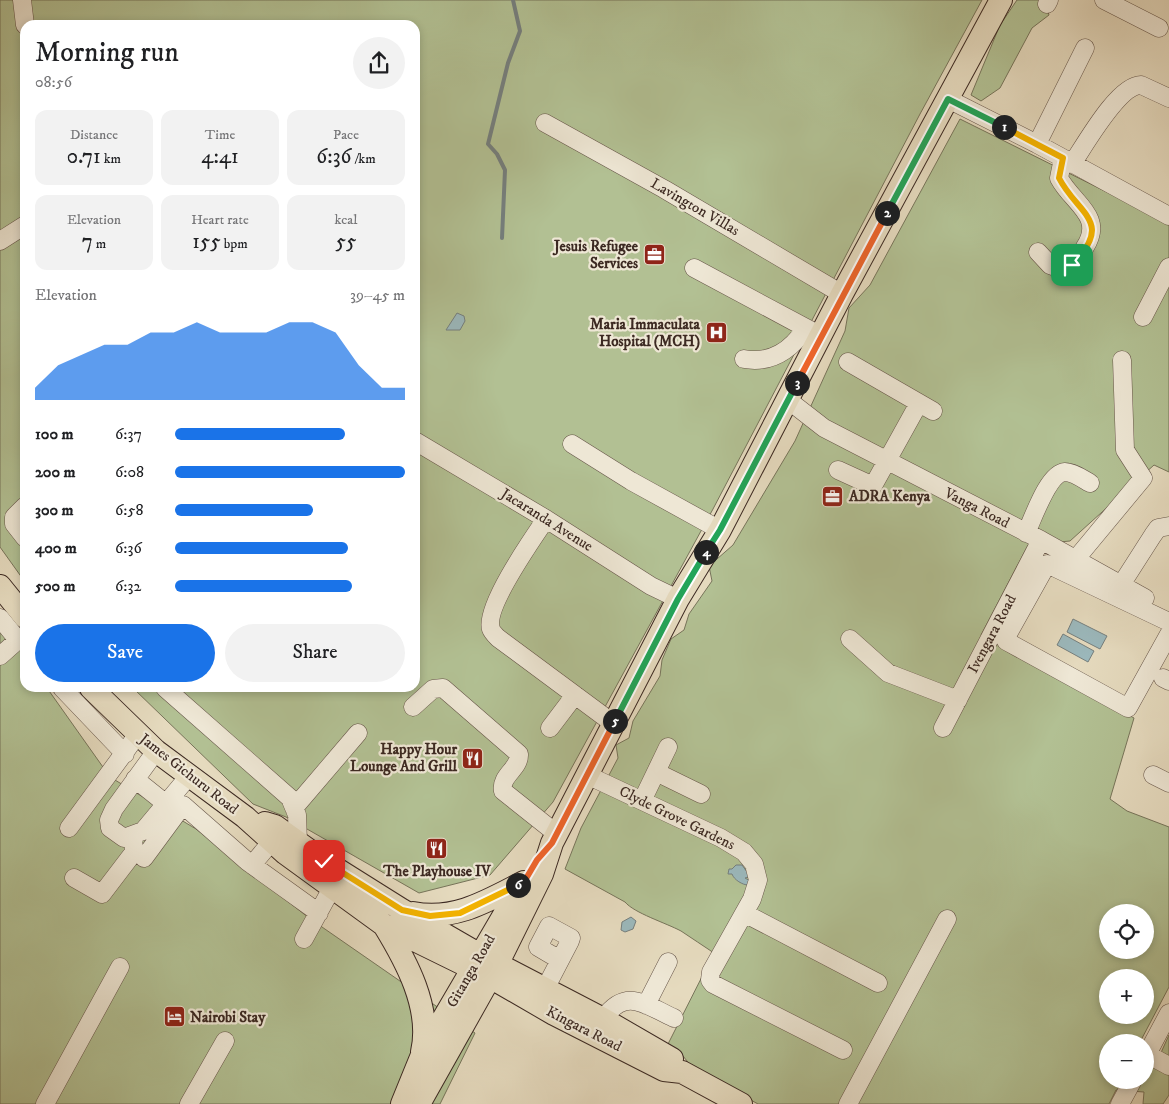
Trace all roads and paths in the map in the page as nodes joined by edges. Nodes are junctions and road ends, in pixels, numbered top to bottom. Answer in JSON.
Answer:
{"nodes":[{"id":1,"x":22,"y":0,"type":"edge"},
{"id":2,"x":1001,"y":0,"type":"edge"},
{"id":3,"x":1104,"y":0,"type":"edge"},
{"id":4,"x":24,"y":20,"type":"edge"},
{"id":5,"x":1160,"y":28,"type":"dead end"},
{"id":6,"x":1085,"y":48,"type":"dead end"},
{"id":7,"x":1169,"y":98,"type":"edge"},
{"id":8,"x":948,"y":99,"type":"junction"},
{"id":9,"x":545,"y":123,"type":"dead end"},
{"id":10,"x":1036,"y":144,"type":"junction"},
{"id":11,"x":1068,"y":161,"type":"junction"},
{"id":12,"x":1169,"y":216,"type":"edge"},
{"id":13,"x":20,"y":228,"type":"edge"},
{"id":14,"x":0,"y":241,"type":"edge"},
{"id":15,"x":1038,"y":252,"type":"dead end"},
{"id":16,"x":1169,"y":267,"type":"edge"},
{"id":17,"x":694,"y":268,"type":"dead end"},
{"id":18,"x":842,"y":294,"type":"junction"},
{"id":19,"x":1143,"y":317,"type":"dead end"},
{"id":20,"x":813,"y":332,"type":"junction"},
{"id":21,"x":744,"y":358,"type":"dead end"},
{"id":22,"x":1122,"y":360,"type":"dead end"},
{"id":23,"x":848,"y":362,"type":"dead end"},
{"id":24,"x":788,"y":400,"type":"junction"},
{"id":25,"x":420,"y":444,"type":"edge"},
{"id":26,"x":572,"y":444,"type":"dead end"},
{"id":27,"x":885,"y":461,"type":"junction"},
{"id":28,"x":838,"y":470,"type":"dead end"},
{"id":29,"x":1090,"y":483,"type":"dead end"},
{"id":30,"x":20,"y":511,"type":"edge"},
{"id":31,"x":546,"y":519,"type":"junction"},
{"id":32,"x":1169,"y":526,"type":"edge"},
{"id":33,"x":720,"y":530,"type":"junction"},
{"id":34,"x":20,"y":532,"type":"edge"},
{"id":35,"x":1033,"y":536,"type":"junction"},
{"id":36,"x":1076,"y":560,"type":"junction"},
{"id":37,"x":1030,"y":577,"type":"junction"},
{"id":38,"x":1121,"y":585,"type":"junction"},
{"id":39,"x":0,"y":586,"type":"edge"},
{"id":40,"x":678,"y":599,"type":"junction"},
{"id":41,"x":20,"y":611,"type":"edge"},
{"id":42,"x":1169,"y":612,"type":"edge"},
{"id":43,"x":0,"y":618,"type":"edge"},
{"id":44,"x":1169,"y":622,"type":"edge"},
{"id":45,"x":1169,"y":634,"type":"edge"},
{"id":46,"x":20,"y":637,"type":"edge"},
{"id":47,"x":850,"y":639,"type":"dead end"},
{"id":48,"x":20,"y":642,"type":"edge"},
{"id":49,"x":0,"y":656,"type":"edge"},
{"id":50,"x":66,"y":692,"type":"edge"},
{"id":51,"x":95,"y":692,"type":"edge"},
{"id":52,"x":170,"y":692,"type":"edge"},
{"id":53,"x":574,"y":695,"type":"junction"},
{"id":54,"x":958,"y":700,"type":"junction"},
{"id":55,"x":413,"y":707,"type":"dead end"},
{"id":56,"x":614,"y":724,"type":"junction"},
{"id":57,"x":550,"y":728,"type":"dead end"},
{"id":58,"x":943,"y":728,"type":"dead end"},
{"id":59,"x":358,"y":733,"type":"dead end"},
{"id":60,"x":138,"y":734,"type":"junction"},
{"id":61,"x":668,"y":747,"type":"dead end"},
{"id":62,"x":156,"y":751,"type":"junction"},
{"id":63,"x":125,"y":754,"type":"junction"},
{"id":64,"x":656,"y":772,"type":"junction"},
{"id":65,"x":587,"y":775,"type":"junction"},
{"id":66,"x":189,"y":776,"type":"junction"},
{"id":67,"x":135,"y":779,"type":"junction"},
{"id":68,"x":701,"y":794,"type":"dead end"},
{"id":69,"x":642,"y":801,"type":"junction"},
{"id":70,"x":165,"y":803,"type":"junction"},
{"id":71,"x":294,"y":808,"type":"junction"},
{"id":72,"x":245,"y":817,"type":"junction"},
{"id":73,"x":69,"y":828,"type":"dead end"},
{"id":74,"x":133,"y":837,"type":"junction"},
{"id":75,"x":554,"y":838,"type":"junction"},
{"id":76,"x":272,"y":841,"type":"junction"},
{"id":77,"x":298,"y":842,"type":"junction"},
{"id":78,"x":144,"y":858,"type":"dead end"},
{"id":79,"x":252,"y":865,"type":"junction"},
{"id":80,"x":74,"y":878,"type":"dead end"},
{"id":81,"x":524,"y":882,"type":"junction"},
{"id":82,"x":334,"y":886,"type":"junction"},
{"id":83,"x":402,"y":910,"type":"junction"},
{"id":84,"x":319,"y":912,"type":"junction"},
{"id":85,"x":744,"y":913,"type":"junction"},
{"id":86,"x":947,"y":919,"type":"dead end"},
{"id":87,"x":384,"y":925,"type":"junction"},
{"id":88,"x":304,"y":939,"type":"dead end"},
{"id":89,"x":560,"y":960,"type":"dead end"},
{"id":90,"x":668,"y":962,"type":"dead end"},
{"id":91,"x":120,"y":966,"type":"dead end"},
{"id":92,"x":485,"y":967,"type":"junction"},
{"id":93,"x":878,"y":983,"type":"dead end"},
{"id":94,"x":554,"y":1000,"type":"junction"},
{"id":95,"x":646,"y":1005,"type":"junction"},
{"id":96,"x":1169,"y":1013,"type":"edge"},
{"id":97,"x":674,"y":1018,"type":"dead end"},
{"id":98,"x":603,"y":1019,"type":"junction"},
{"id":99,"x":225,"y":1041,"type":"dead end"},
{"id":100,"x":1154,"y":1041,"type":"edge"},
{"id":101,"x":843,"y":1050,"type":"dead end"},
{"id":102,"x":422,"y":1056,"type":"junction"},
{"id":103,"x":1154,"y":1059,"type":"edge"},
{"id":104,"x":1169,"y":1066,"type":"edge"},
{"id":105,"x":682,"y":1072,"type":"junction"},
{"id":106,"x":1128,"y":1089,"type":"edge"},
{"id":107,"x":730,"y":1101,"type":"edge"},
{"id":108,"x":45,"y":1104,"type":"edge"},
{"id":109,"x":189,"y":1104,"type":"edge"},
{"id":110,"x":402,"y":1104,"type":"edge"},
{"id":111,"x":419,"y":1104,"type":"edge"},
{"id":112,"x":848,"y":1104,"type":"edge"},
{"id":113,"x":1120,"y":1104,"type":"edge"}],
"edges":[{"from":1,"to":4,"type":"street"},
{"from":2,"to":8,"type":"main road","name":"Gitanga Road"},
{"from":3,"to":5,"type":"street"},
{"from":6,"to":10,"type":"street"},
{"from":7,"to":11,"type":"street"},
{"from":8,"to":10,"type":"street"},
{"from":8,"to":18,"type":"main road","name":"Gitanga Road"},
{"from":9,"to":18,"type":"street","name":"Lavington Villas"},
{"from":10,"to":11,"type":"street"},
{"from":11,"to":12,"type":"street"},
{"from":11,"to":15,"type":"street"},
{"from":13,"to":14,"type":"street"},
{"from":16,"to":19,"type":"street"},
{"from":17,"to":20,"type":"street"},
{"from":18,"to":20,"type":"main road","name":"Gitanga Road"},
{"from":20,"to":21,"type":"street"},
{"from":20,"to":24,"type":"main road","name":"Gitanga Road"},
{"from":22,"to":36,"type":"street"},
{"from":23,"to":27,"type":"street"},
{"from":24,"to":27,"type":"street","name":"Vanga Road"},
{"from":24,"to":33,"type":"main road","name":"Gitanga Road"},
{"from":25,"to":31,"type":"street","name":"Jacaranda Avenue"},
{"from":26,"to":33,"type":"street"},
{"from":27,"to":28,"type":"street"},
{"from":27,"to":35,"type":"street","name":"Vanga Road"},
{"from":29,"to":35,"type":"street","name":"Ivengara Road"},
{"from":30,"to":34,"type":"street"},
{"from":31,"to":40,"type":"street","name":"Jacaranda Avenue"},
{"from":31,"to":53,"type":"street"},
{"from":32,"to":38,"type":"street"},
{"from":33,"to":40,"type":"main road","name":"Gitanga Road"},
{"from":35,"to":36,"type":"street","name":"Vanga Road"},
{"from":35,"to":37,"type":"street","name":"Ivengara Road"},
{"from":36,"to":38,"type":"street","name":"Vanga Road"},
{"from":37,"to":44,"type":"street"},
{"from":37,"to":45,"type":"street"},
{"from":37,"to":54,"type":"street","name":"Ivengara Road"},
{"from":38,"to":42,"type":"street","name":"Vanga Road"},
{"from":39,"to":41,"type":"main road"},
{"from":40,"to":56,"type":"main road","name":"Gitanga Road"},
{"from":43,"to":46,"type":"street"},
{"from":47,"to":54,"type":"street"},
{"from":48,"to":49,"type":"street"},
{"from":50,"to":63,"type":"street"},
{"from":51,"to":60,"type":"main road","name":"James Gichuru Road"},
{"from":52,"to":71,"type":"street"},
{"from":53,"to":56,"type":"street"},
{"from":53,"to":57,"type":"street"},
{"from":54,"to":58,"type":"street","name":"Ivengara Road"},
{"from":55,"to":75,"type":"street"},
{"from":56,"to":65,"type":"main road","name":"Gitanga Road"},
{"from":59,"to":71,"type":"street"},
{"from":60,"to":62,"type":"main road","name":"James Gichuru Road"},
{"from":60,"to":63,"type":"street"},
{"from":61,"to":64,"type":"street"},
{"from":62,"to":66,"type":"main road","name":"James Gichuru Road"},
{"from":62,"to":67,"type":"street"},
{"from":63,"to":73,"type":"street"},
{"from":64,"to":68,"type":"street"},
{"from":64,"to":69,"type":"street"},
{"from":65,"to":69,"type":"street","name":"Clyde Grove Gardens"},
{"from":65,"to":75,"type":"main road","name":"Gitanga Road"},
{"from":66,"to":70,"type":"street"},
{"from":66,"to":72,"type":"main road","name":"James Gichuru Road"},
{"from":67,"to":70,"type":"street"},
{"from":67,"to":74,"type":"street"},
{"from":69,"to":85,"type":"street","name":"Clyde Grove Gardens"},
{"from":70,"to":74,"type":"street"},
{"from":71,"to":77,"type":"street"},
{"from":72,"to":76,"type":"main road","name":"James Gichuru Road"},
{"from":72,"to":77,"type":"main road","name":"James Gichuru Road"},
{"from":74,"to":80,"type":"street"},
{"from":75,"to":81,"type":"main road","name":"Gitanga Road"},
{"from":75,"to":92,"type":"main road","name":"Gitanga Road"},
{"from":76,"to":79,"type":"street"},
{"from":76,"to":82,"type":"main road","name":"James Gichuru Road"},
{"from":77,"to":83,"type":"main road","name":"James Gichuru Road"},
{"from":78,"to":79,"type":"street"},
{"from":79,"to":84,"type":"street"},
{"from":81,"to":83,"type":"main road"},
{"from":81,"to":92,"type":"main road","name":"Gitanga Road"},
{"from":82,"to":84,"type":"street"},
{"from":82,"to":87,"type":"main road","name":"James Gichuru Road"},
{"from":83,"to":92,"type":"main road","name":"James Gichuru Road"},
{"from":84,"to":88,"type":"street"},
{"from":85,"to":93,"type":"street"},
{"from":85,"to":101,"type":"street","name":"Clyde Grove Gardens"},
{"from":86,"to":112,"type":"street"},
{"from":87,"to":92,"type":"main road","name":"James Gichuru Road"},
{"from":87,"to":102,"type":"main road"},
{"from":89,"to":94,"type":"street"},
{"from":90,"to":95,"type":"street"},
{"from":91,"to":108,"type":"street"},
{"from":92,"to":94,"type":"main road","name":"Kingara Road"},
{"from":92,"to":102,"type":"main road","name":"Gitanga Road"},
{"from":92,"to":111,"type":"main road","name":"Gitanga Road"},
{"from":94,"to":98,"type":"main road","name":"Kingara Road"},
{"from":94,"to":105,"type":"main road","name":"Kingara Road"},
{"from":95,"to":97,"type":"street"},
{"from":95,"to":98,"type":"street"},
{"from":96,"to":100,"type":"street"},
{"from":98,"to":105,"type":"main road","name":"Kingara Road"},
{"from":99,"to":109,"type":"street"},
{"from":102,"to":110,"type":"main road","name":"Gitanga Road"},
{"from":103,"to":104,"type":"street"},
{"from":105,"to":107,"type":"main road","name":"Kingara Road"},
{"from":106,"to":113,"type":"street"}]}
